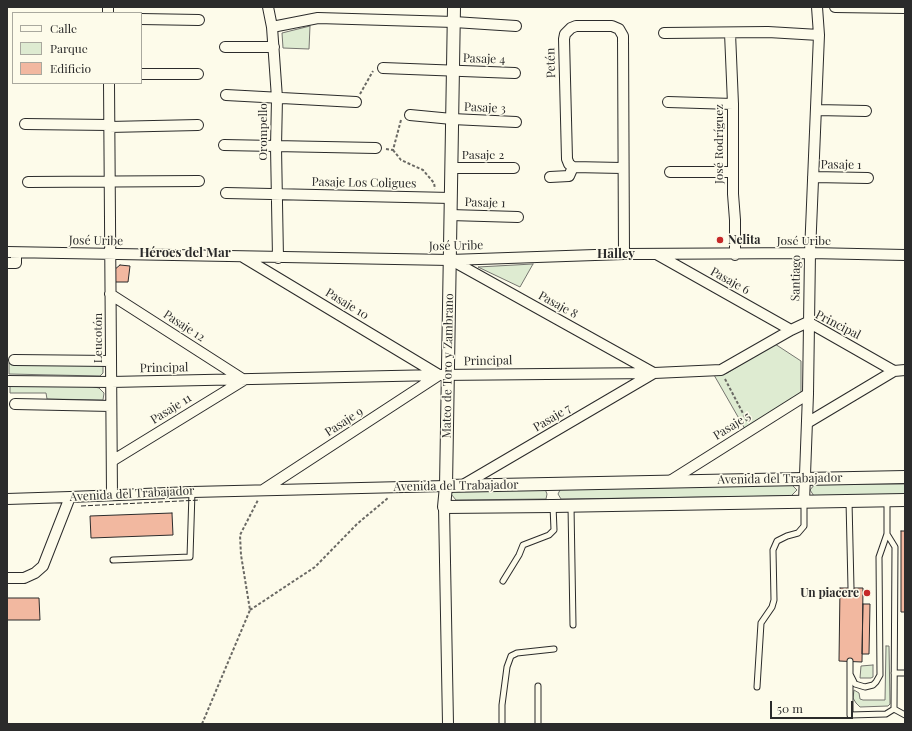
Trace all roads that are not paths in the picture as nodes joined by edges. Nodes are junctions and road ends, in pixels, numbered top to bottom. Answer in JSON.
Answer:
{"nodes":[{"id":1,"x":268,"y":7,"type":"edge"},
{"id":2,"x":454,"y":7,"type":"edge"},
{"id":3,"x":818,"y":7,"type":"edge"},
{"id":4,"x":835,"y":7,"type":"edge"},
{"id":5,"x":905,"y":8,"type":"edge"},
{"id":6,"x":142,"y":19,"type":"edge"},
{"id":7,"x":199,"y":20,"type":"dead end"},
{"id":8,"x":454,"y":22,"type":"junction"},
{"id":9,"x":516,"y":26,"type":"dead end"},
{"id":10,"x":272,"y":27,"type":"junction"},
{"id":11,"x":664,"y":33,"type":"dead end"},
{"id":12,"x":730,"y":33,"type":"junction"},
{"id":13,"x":819,"y":35,"type":"junction"},
{"id":14,"x":225,"y":47,"type":"dead end"},
{"id":15,"x":274,"y":47,"type":"junction"},
{"id":16,"x":383,"y":68,"type":"road end"},
{"id":17,"x":453,"y":71,"type":"junction"},
{"id":18,"x":515,"y":73,"type":"dead end"},
{"id":19,"x":142,"y":74,"type":"edge"},
{"id":20,"x":198,"y":74,"type":"dead end"},
{"id":21,"x":109,"y":84,"type":"edge"},
{"id":22,"x":226,"y":95,"type":"dead end"},
{"id":23,"x":277,"y":98,"type":"junction"},
{"id":24,"x":356,"y":102,"type":"road end"},
{"id":25,"x":668,"y":102,"type":"dead end"},
{"id":26,"x":732,"y":104,"type":"junction"},
{"id":27,"x":816,"y":110,"type":"junction"},
{"id":28,"x":866,"y":111,"type":"dead end"},
{"id":29,"x":410,"y":116,"type":"road end"},
{"id":30,"x":452,"y":119,"type":"junction"},
{"id":31,"x":516,"y":122,"type":"dead end"},
{"id":32,"x":25,"y":124,"type":"dead end"},
{"id":33,"x":198,"y":125,"type":"dead end"},
{"id":34,"x":109,"y":126,"type":"junction"},
{"id":35,"x":224,"y":144,"type":"dead end"},
{"id":36,"x":276,"y":147,"type":"junction"},
{"id":37,"x":376,"y":148,"type":"road end"},
{"id":38,"x":451,"y":168,"type":"junction"},
{"id":39,"x":514,"y":168,"type":"dead end"},
{"id":40,"x":573,"y":168,"type":"junction"},
{"id":41,"x":622,"y":168,"type":"junction"},
{"id":42,"x":670,"y":172,"type":"dead end"},
{"id":43,"x":732,"y":172,"type":"junction"},
{"id":44,"x":550,"y":177,"type":"dead end"},
{"id":45,"x":814,"y":177,"type":"junction"},
{"id":46,"x":868,"y":178,"type":"dead end"},
{"id":47,"x":110,"y":181,"type":"junction"},
{"id":48,"x":199,"y":181,"type":"dead end"},
{"id":49,"x":28,"y":182,"type":"dead end"},
{"id":50,"x":226,"y":193,"type":"dead end"},
{"id":51,"x":277,"y":195,"type":"junction"},
{"id":52,"x":451,"y":198,"type":"junction"},
{"id":53,"x":450,"y":215,"type":"junction"},
{"id":54,"x":518,"y":217,"type":"dead end"},
{"id":55,"x":12,"y":252,"type":"edge"},
{"id":56,"x":810,"y":253,"type":"junction"},
{"id":57,"x":110,"y":254,"type":"junction"},
{"id":58,"x":624,"y":254,"type":"junction"},
{"id":59,"x":656,"y":254,"type":"junction"},
{"id":60,"x":735,"y":255,"type":"junction"},
{"id":61,"x":905,"y":255,"type":"edge"},
{"id":62,"x":241,"y":256,"type":"junction"},
{"id":63,"x":278,"y":258,"type":"junction"},
{"id":64,"x":450,"y":260,"type":"junction"},
{"id":65,"x":7,"y":263,"type":"edge"},
{"id":66,"x":110,"y":294,"type":"junction"},
{"id":67,"x":808,"y":322,"type":"junction"},
{"id":68,"x":791,"y":330,"type":"junction"},
{"id":69,"x":14,"y":360,"type":"dead end"},
{"id":70,"x":111,"y":361,"type":"junction"},
{"id":71,"x":905,"y":370,"type":"edge"},
{"id":72,"x":894,"y":371,"type":"junction"},
{"id":73,"x":654,"y":373,"type":"junction"},
{"id":74,"x":443,"y":375,"type":"junction"},
{"id":75,"x":244,"y":380,"type":"junction"},
{"id":76,"x":8,"y":381,"type":"edge"},
{"id":77,"x":111,"y":382,"type":"junction"},
{"id":78,"x":808,"y":394,"type":"junction"},
{"id":79,"x":15,"y":404,"type":"dead end"},
{"id":80,"x":111,"y":406,"type":"junction"},
{"id":81,"x":807,"y":423,"type":"junction"},
{"id":82,"x":112,"y":461,"type":"junction"},
{"id":83,"x":905,"y":477,"type":"edge"},
{"id":84,"x":805,"y":479,"type":"junction"},
{"id":85,"x":670,"y":481,"type":"junction"},
{"id":86,"x":554,"y":484,"type":"junction"},
{"id":87,"x":463,"y":485,"type":"junction"},
{"id":88,"x":446,"y":486,"type":"junction"},
{"id":89,"x":263,"y":490,"type":"junction"},
{"id":90,"x":192,"y":492,"type":"junction"},
{"id":91,"x":112,"y":495,"type":"junction"},
{"id":92,"x":70,"y":497,"type":"junction"},
{"id":93,"x":7,"y":499,"type":"edge"},
{"id":94,"x":905,"y":500,"type":"edge"},
{"id":95,"x":887,"y":501,"type":"junction"},
{"id":96,"x":804,"y":502,"type":"junction"},
{"id":97,"x":849,"y":502,"type":"junction"},
{"id":98,"x":444,"y":506,"type":"junction"},
{"id":99,"x":553,"y":506,"type":"junction"},
{"id":100,"x":571,"y":506,"type":"junction"},
{"id":101,"x":887,"y":534,"type":"junction"},
{"id":102,"x":113,"y":560,"type":"dead end"},
{"id":103,"x":7,"y":578,"type":"edge"},
{"id":104,"x":503,"y":581,"type":"dead end"},
{"id":105,"x":851,"y":588,"type":"dead end"},
{"id":106,"x":573,"y":625,"type":"dead end"},
{"id":107,"x":554,"y":649,"type":"dead end"},
{"id":108,"x":850,"y":661,"type":"dead end"},
{"id":109,"x":894,"y":673,"type":"junction"},
{"id":110,"x":905,"y":673,"type":"edge"},
{"id":111,"x":850,"y":674,"type":"junction"},
{"id":112,"x":538,"y":686,"type":"dead end"},
{"id":113,"x":757,"y":687,"type":"dead end"},
{"id":114,"x":894,"y":709,"type":"junction"},
{"id":115,"x":905,"y":715,"type":"edge"},
{"id":116,"x":448,"y":724,"type":"edge"},
{"id":117,"x":502,"y":724,"type":"edge"},
{"id":118,"x":538,"y":724,"type":"edge"}],
"edges":[{"from":1,"to":10,"type":"street","name":"Orompello"},
{"from":2,"to":8,"type":"street","name":"Mateo de Toro y Zambrano"},
{"from":3,"to":13,"type":"street","name":"Santiago"},
{"from":4,"to":5,"type":"street"},
{"from":6,"to":7,"type":"street"},
{"from":8,"to":9,"type":"street"},
{"from":8,"to":10,"type":"street"},
{"from":8,"to":17,"type":"street","name":"Mateo de Toro y Zambrano"},
{"from":10,"to":15,"type":"street","name":"Orompello"},
{"from":11,"to":12,"type":"street"},
{"from":12,"to":13,"type":"street"},
{"from":12,"to":26,"type":"street","name":"José Rodríguez"},
{"from":13,"to":27,"type":"street","name":"Santiago"},
{"from":14,"to":15,"type":"street"},
{"from":15,"to":23,"type":"street","name":"Orompello"},
{"from":16,"to":17,"type":"street","name":"Pasaje 4"},
{"from":17,"to":18,"type":"street","name":"Pasaje 4"},
{"from":17,"to":30,"type":"street","name":"Mateo de Toro y Zambrano"},
{"from":19,"to":20,"type":"street"},
{"from":21,"to":34,"type":"street","name":"Leucotón"},
{"from":22,"to":23,"type":"street"},
{"from":23,"to":24,"type":"street"},
{"from":23,"to":36,"type":"street","name":"Orompello"},
{"from":25,"to":26,"type":"street"},
{"from":26,"to":43,"type":"street","name":"José Rodríguez"},
{"from":27,"to":28,"type":"street"},
{"from":27,"to":45,"type":"street","name":"Santiago"},
{"from":29,"to":30,"type":"street","name":"Pasaje 3"},
{"from":30,"to":31,"type":"street","name":"Pasaje 3"},
{"from":30,"to":38,"type":"street","name":"Mateo de Toro y Zambrano"},
{"from":32,"to":34,"type":"street"},
{"from":33,"to":34,"type":"street"},
{"from":34,"to":47,"type":"street","name":"Leucotón"},
{"from":35,"to":36,"type":"street"},
{"from":36,"to":37,"type":"street"},
{"from":36,"to":51,"type":"street","name":"Orompello"},
{"from":38,"to":39,"type":"street","name":"Pasaje 2"},
{"from":38,"to":52,"type":"street","name":"Mateo de Toro y Zambrano"},
{"from":40,"to":41,"type":"street"},
{"from":40,"to":41,"type":"street","name":"Petén"},
{"from":40,"to":44,"type":"street"},
{"from":41,"to":58,"type":"street","name":"Petén"},
{"from":42,"to":43,"type":"street"},
{"from":43,"to":60,"type":"street","name":"José Rodríguez"},
{"from":45,"to":46,"type":"street","name":"Pasaje 1"},
{"from":45,"to":56,"type":"street","name":"Santiago"},
{"from":47,"to":48,"type":"street"},
{"from":47,"to":49,"type":"street"},
{"from":47,"to":57,"type":"street","name":"Leucotón"},
{"from":50,"to":51,"type":"street","name":"Pasaje Los Coligues"},
{"from":51,"to":52,"type":"street","name":"Pasaje Los Coligues"},
{"from":51,"to":63,"type":"street","name":"Orompello"},
{"from":52,"to":53,"type":"street","name":"Mateo de Toro y Zambrano"},
{"from":53,"to":54,"type":"street","name":"Pasaje 1"},
{"from":53,"to":64,"type":"street","name":"Mateo de Toro y Zambrano"},
{"from":55,"to":57,"type":"street","name":"José Uribe"},
{"from":55,"to":65,"type":"street"},
{"from":56,"to":60,"type":"street","name":"José Uribe"},
{"from":56,"to":61,"type":"street","name":"José Uribe"},
{"from":56,"to":67,"type":"street","name":"Santiago"},
{"from":57,"to":62,"type":"street","name":"José Uribe"},
{"from":57,"to":66,"type":"street","name":"Leucotón"},
{"from":58,"to":59,"type":"street","name":"José Uribe"},
{"from":58,"to":64,"type":"street","name":"José Uribe"},
{"from":59,"to":60,"type":"street","name":"José Uribe"},
{"from":59,"to":68,"type":"street","name":"Pasaje 6"},
{"from":62,"to":63,"type":"street","name":"José Uribe"},
{"from":62,"to":74,"type":"street","name":"Pasaje 10"},
{"from":63,"to":64,"type":"street","name":"José Uribe"},
{"from":64,"to":73,"type":"street","name":"Pasaje 8"},
{"from":64,"to":74,"type":"street","name":"Mateo de Toro y Zambrano"},
{"from":66,"to":70,"type":"street","name":"Leucotón"},
{"from":66,"to":75,"type":"street","name":"Pasaje 12"},
{"from":67,"to":68,"type":"street","name":"Principal"},
{"from":67,"to":72,"type":"street","name":"Principal"},
{"from":67,"to":78,"type":"street","name":"Santiago"},
{"from":68,"to":73,"type":"street","name":"Principal"},
{"from":69,"to":70,"type":"street"},
{"from":70,"to":77,"type":"street","name":"Leucotón"},
{"from":71,"to":72,"type":"street"},
{"from":72,"to":81,"type":"street"},
{"from":73,"to":74,"type":"street","name":"Principal"},
{"from":73,"to":87,"type":"street","name":"Pasaje 7"},
{"from":74,"to":75,"type":"street","name":"Principal"},
{"from":74,"to":88,"type":"street","name":"Mateo de Toro y Zambrano"},
{"from":74,"to":89,"type":"street","name":"Pasaje 9"},
{"from":75,"to":77,"type":"street","name":"Principal"},
{"from":75,"to":82,"type":"street","name":"Pasaje 11"},
{"from":76,"to":77,"type":"street","name":"Principal"},
{"from":77,"to":80,"type":"street","name":"Leucotón"},
{"from":78,"to":81,"type":"street","name":"Santiago"},
{"from":78,"to":85,"type":"street","name":"Pasaje 5"},
{"from":79,"to":80,"type":"street"},
{"from":80,"to":82,"type":"street","name":"Leucotón"},
{"from":81,"to":84,"type":"street","name":"Santiago"},
{"from":82,"to":91,"type":"street","name":"Leucotón"},
{"from":83,"to":84,"type":"street","name":"Avenida del Trabajador"},
{"from":84,"to":85,"type":"street","name":"Avenida del Trabajador"},
{"from":84,"to":96,"type":"street","name":"Santiago"},
{"from":85,"to":86,"type":"street","name":"Avenida del Trabajador"},
{"from":86,"to":87,"type":"street","name":"Avenida del Trabajador"},
{"from":86,"to":99,"type":"street"},
{"from":87,"to":88,"type":"street","name":"Avenida del Trabajador"},
{"from":88,"to":89,"type":"street","name":"Avenida del Trabajador"},
{"from":88,"to":98,"type":"street","name":"Mateo de Toro y Zambrano"},
{"from":89,"to":90,"type":"street","name":"Avenida del Trabajador"},
{"from":90,"to":91,"type":"street","name":"Avenida del Trabajador"},
{"from":90,"to":102,"type":"lane"},
{"from":91,"to":92,"type":"street","name":"Avenida del Trabajador"},
{"from":92,"to":93,"type":"street","name":"Avenida del Trabajador"},
{"from":92,"to":103,"type":"street"},
{"from":94,"to":95,"type":"street","name":"Avenida del Trabajador"},
{"from":95,"to":97,"type":"street","name":"Avenida del Trabajador"},
{"from":95,"to":101,"type":"lane"},
{"from":96,"to":97,"type":"street","name":"Avenida del Trabajador"},
{"from":96,"to":100,"type":"street","name":"Avenida del Trabajador"},
{"from":96,"to":113,"type":"lane"},
{"from":97,"to":105,"type":"lane"},
{"from":98,"to":99,"type":"street","name":"Avenida del Trabajador"},
{"from":98,"to":116,"type":"street","name":"Mateo de Toro y Zambrano"},
{"from":99,"to":100,"type":"street","name":"Avenida del Trabajador"},
{"from":99,"to":104,"type":"lane"},
{"from":100,"to":106,"type":"lane"},
{"from":101,"to":109,"type":"lane"},
{"from":101,"to":111,"type":"lane"},
{"from":107,"to":117,"type":"lane"},
{"from":108,"to":111,"type":"lane"},
{"from":109,"to":110,"type":"lane"},
{"from":109,"to":114,"type":"lane"},
{"from":111,"to":114,"type":"lane"},
{"from":112,"to":118,"type":"lane"},
{"from":114,"to":115,"type":"lane"}]}
